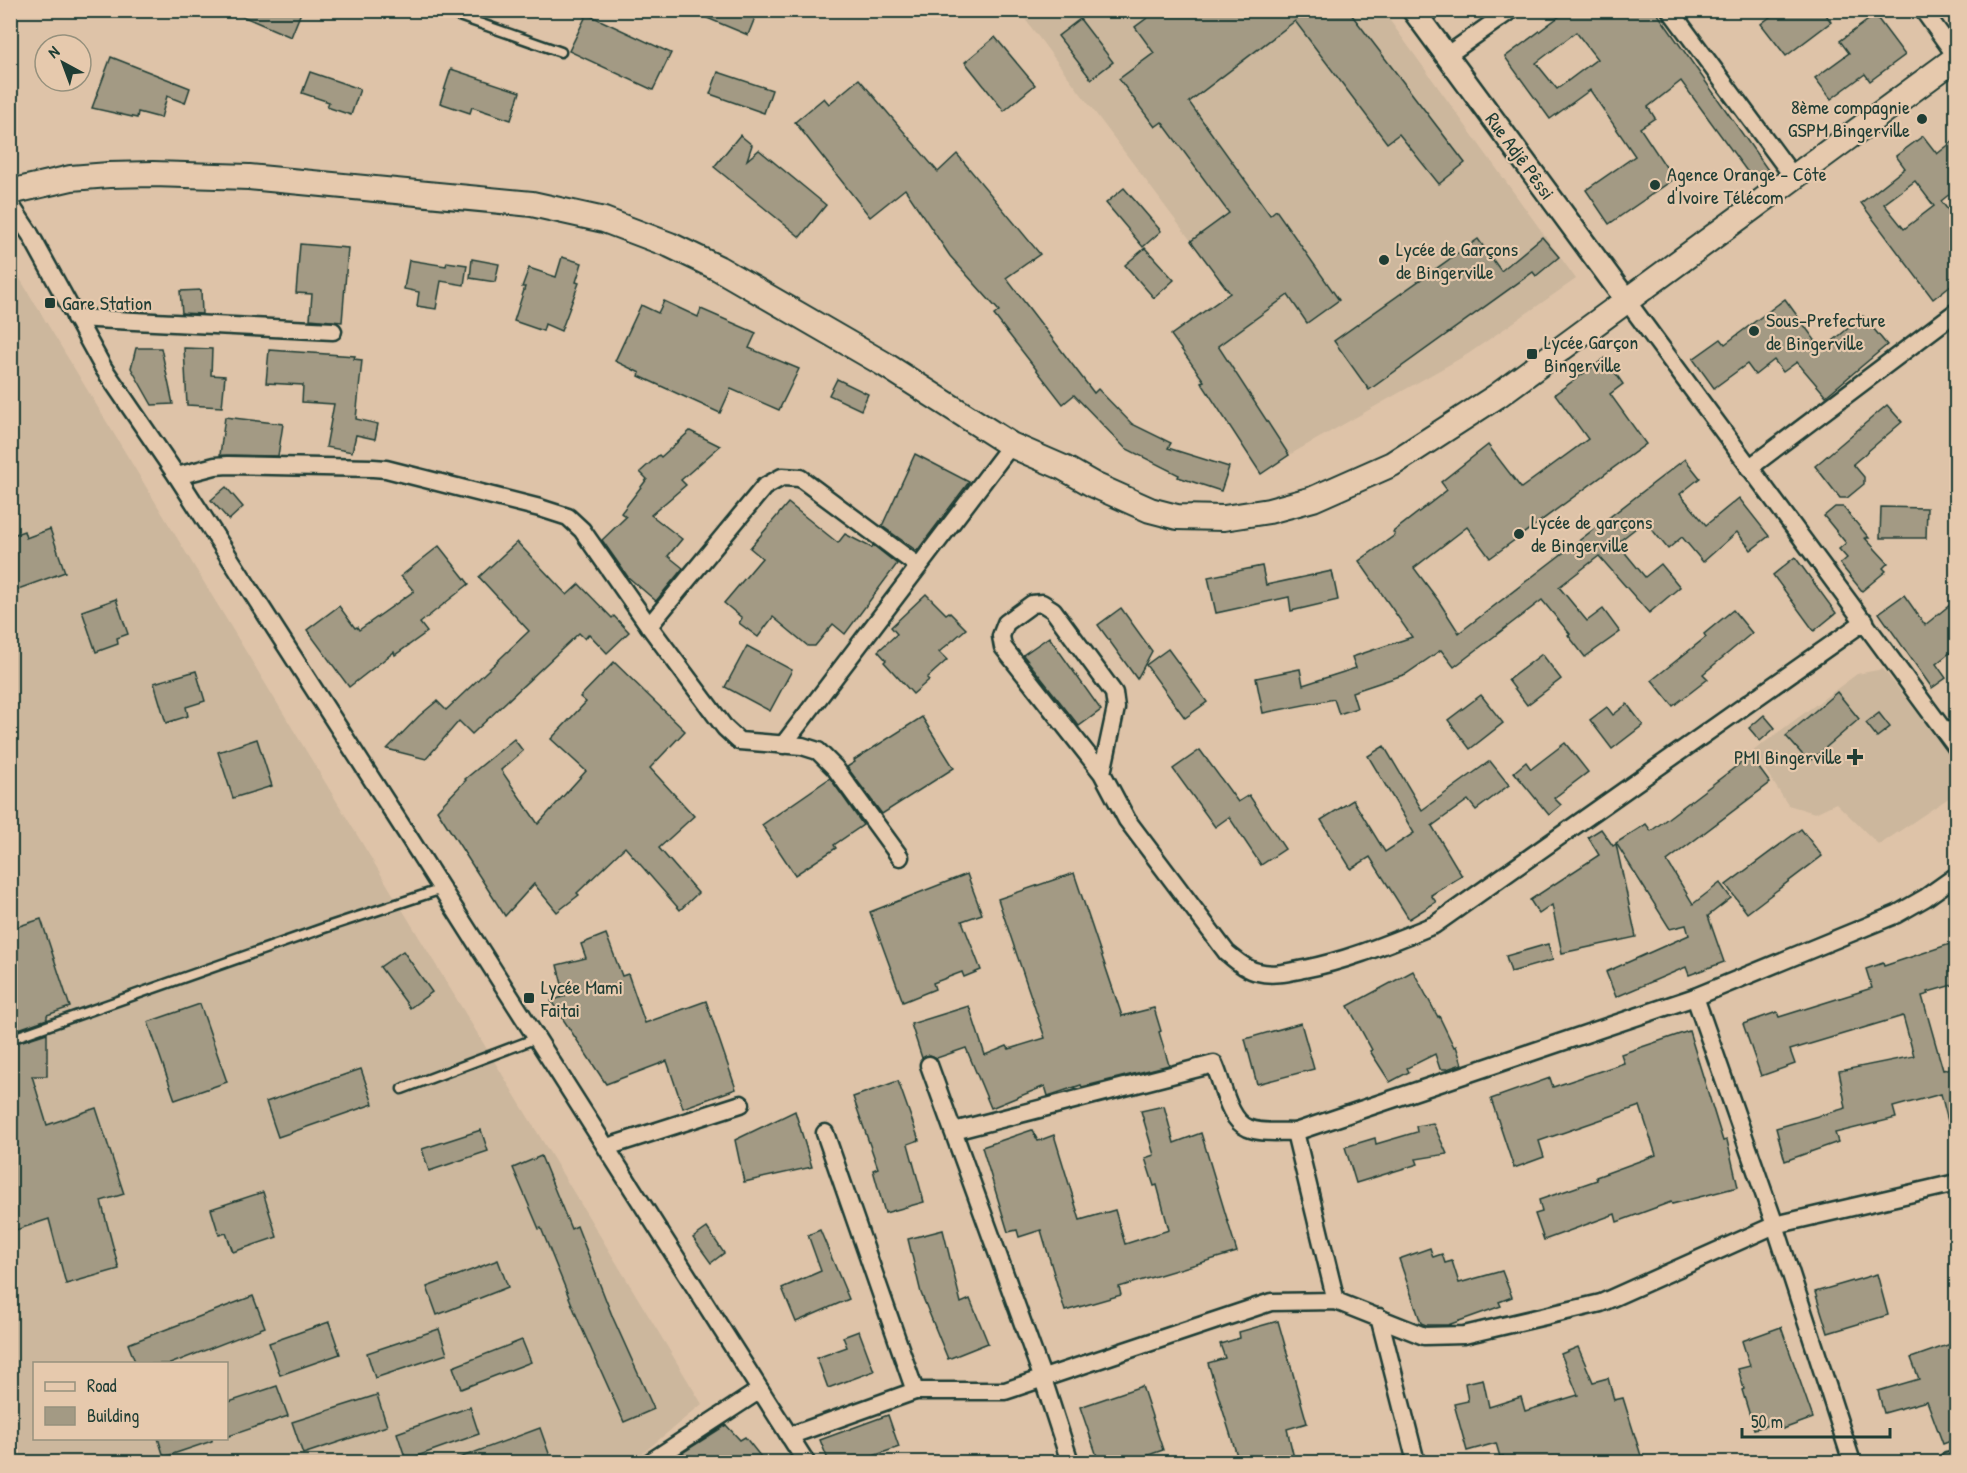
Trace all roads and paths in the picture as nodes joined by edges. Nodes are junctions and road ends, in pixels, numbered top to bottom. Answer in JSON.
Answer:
{"nodes":[{"id":1,"x":442,"y":10,"type":"edge"},
{"id":2,"x":1413,"y":10,"type":"edge"},
{"id":3,"x":1511,"y":10,"type":"edge"},
{"id":4,"x":1670,"y":10,"type":"edge"},
{"id":5,"x":1923,"y":10,"type":"edge"},
{"id":6,"x":561,"y":52,"type":"dead end"},
{"id":7,"x":1446,"y":56,"type":"junction"},
{"id":8,"x":1956,"y":57,"type":"edge"},
{"id":9,"x":1794,"y":178,"type":"junction"},
{"id":10,"x":10,"y":192,"type":"edge"},
{"id":11,"x":10,"y":204,"type":"edge"},
{"id":12,"x":1628,"y":301,"type":"junction"},
{"id":13,"x":1956,"y":312,"type":"edge"},
{"id":14,"x":75,"y":318,"type":"junction"},
{"id":15,"x":333,"y":331,"type":"dead end"},
{"id":16,"x":1011,"y":445,"type":"junction"},
{"id":17,"x":1749,"y":468,"type":"junction"},
{"id":18,"x":177,"y":476,"type":"junction"},
{"id":19,"x":918,"y":566,"type":"junction"},
{"id":20,"x":1865,"y":621,"type":"junction"},
{"id":21,"x":650,"y":626,"type":"junction"},
{"id":22,"x":783,"y":745,"type":"junction"},
{"id":23,"x":1956,"y":747,"type":"edge"},
{"id":24,"x":1102,"y":773,"type":"junction"},
{"id":25,"x":900,"y":857,"type":"dead end"},
{"id":26,"x":1956,"y":876,"type":"edge"},
{"id":27,"x":442,"y":889,"type":"junction"},
{"id":28,"x":1695,"y":997,"type":"junction"},
{"id":29,"x":537,"y":1038,"type":"junction"},
{"id":30,"x":10,"y":1039,"type":"edge"},
{"id":31,"x":930,"y":1065,"type":"dead end"},
{"id":32,"x":402,"y":1089,"type":"dead end"},
{"id":33,"x":741,"y":1104,"type":"dead end"},
{"id":34,"x":954,"y":1131,"type":"junction"},
{"id":35,"x":1295,"y":1132,"type":"junction"},
{"id":36,"x":825,"y":1133,"type":"dead end"},
{"id":37,"x":607,"y":1147,"type":"junction"},
{"id":38,"x":1956,"y":1183,"type":"edge"},
{"id":39,"x":1775,"y":1225,"type":"junction"},
{"id":40,"x":1336,"y":1301,"type":"junction"},
{"id":41,"x":1379,"y":1317,"type":"junction"},
{"id":42,"x":1043,"y":1378,"type":"junction"},
{"id":43,"x":760,"y":1390,"type":"junction"},
{"id":44,"x":915,"y":1391,"type":"junction"},
{"id":45,"x":789,"y":1436,"type":"junction"},
{"id":46,"x":668,"y":1456,"type":"edge"},
{"id":47,"x":1956,"y":1460,"type":"edge"},
{"id":48,"x":650,"y":1462,"type":"edge"},
{"id":49,"x":806,"y":1462,"type":"edge"},
{"id":50,"x":1070,"y":1462,"type":"edge"},
{"id":51,"x":1416,"y":1462,"type":"edge"},
{"id":52,"x":1852,"y":1462,"type":"edge"},
{"id":53,"x":1947,"y":1462,"type":"edge"}],
"edges":[{"from":1,"to":6,"type":"lane"},
{"from":2,"to":7,"type":"street","name":"Rue Adjê Pêssi"},
{"from":3,"to":7,"type":"street"},
{"from":4,"to":9,"type":"street"},
{"from":5,"to":8,"type":"street"},
{"from":7,"to":12,"type":"street","name":"Rue Adjê Pêssi"},
{"from":8,"to":9,"type":"main road"},
{"from":9,"to":12,"type":"main road"},
{"from":10,"to":16,"type":"main road"},
{"from":11,"to":14,"type":"street"},
{"from":12,"to":16,"type":"main road"},
{"from":12,"to":17,"type":"street"},
{"from":13,"to":17,"type":"street"},
{"from":14,"to":15,"type":"street"},
{"from":14,"to":18,"type":"street"},
{"from":16,"to":19,"type":"street"},
{"from":17,"to":20,"type":"street"},
{"from":18,"to":21,"type":"street"},
{"from":18,"to":27,"type":"street"},
{"from":19,"to":21,"type":"street"},
{"from":19,"to":22,"type":"street"},
{"from":20,"to":23,"type":"street"},
{"from":20,"to":24,"type":"street"},
{"from":21,"to":22,"type":"street"},
{"from":22,"to":25,"type":"street"},
{"from":24,"to":24,"type":"street"},
{"from":26,"to":28,"type":"street"},
{"from":27,"to":29,"type":"street"},
{"from":27,"to":30,"type":"lane"},
{"from":28,"to":35,"type":"street"},
{"from":28,"to":39,"type":"street"},
{"from":29,"to":32,"type":"lane"},
{"from":29,"to":37,"type":"street"},
{"from":31,"to":34,"type":"street"},
{"from":33,"to":37,"type":"street"},
{"from":34,"to":35,"type":"street"},
{"from":34,"to":42,"type":"street"},
{"from":35,"to":40,"type":"street"},
{"from":36,"to":44,"type":"street"},
{"from":37,"to":43,"type":"street"},
{"from":38,"to":39,"type":"street"},
{"from":39,"to":41,"type":"street"},
{"from":39,"to":52,"type":"street"},
{"from":40,"to":41,"type":"street"},
{"from":40,"to":42,"type":"street"},
{"from":41,"to":51,"type":"street"},
{"from":42,"to":44,"type":"street"},
{"from":42,"to":50,"type":"street"},
{"from":43,"to":45,"type":"street"},
{"from":43,"to":46,"type":"street"},
{"from":44,"to":45,"type":"street"},
{"from":45,"to":49,"type":"street"},
{"from":46,"to":48,"type":"street"},
{"from":47,"to":53,"type":"street"}]}
